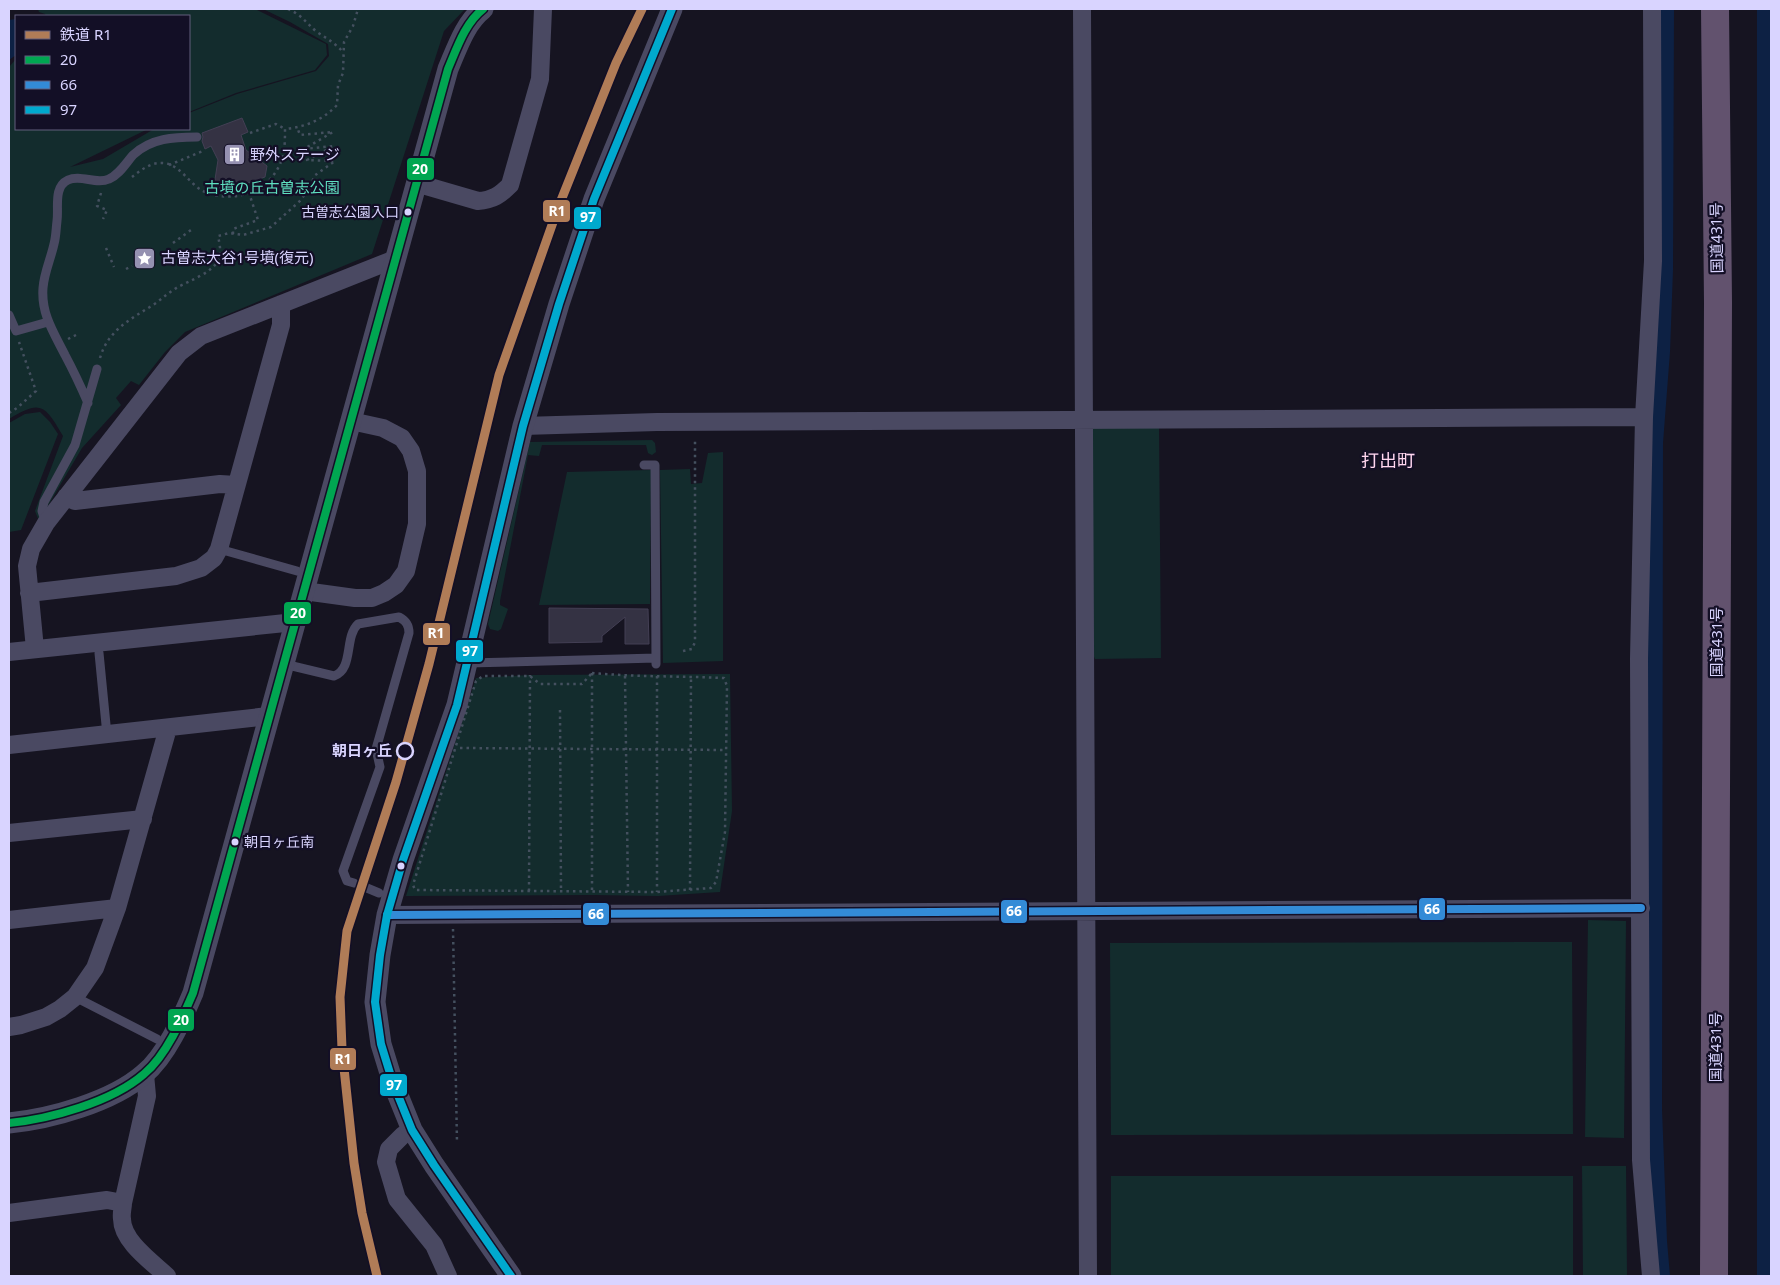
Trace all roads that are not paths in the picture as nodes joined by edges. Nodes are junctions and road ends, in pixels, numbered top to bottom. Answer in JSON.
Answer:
{"nodes":[{"id":1,"x":543,"y":9,"type":"edge"},
{"id":2,"x":672,"y":9,"type":"edge"},
{"id":3,"x":1082,"y":9,"type":"edge"},
{"id":4,"x":1652,"y":9,"type":"edge"},
{"id":5,"x":1715,"y":9,"type":"edge"},
{"id":6,"x":479,"y":10,"type":"edge"},
{"id":7,"x":197,"y":137,"type":"dead end"},
{"id":8,"x":416,"y":183,"type":"junction"},
{"id":9,"x":395,"y":259,"type":"junction"},
{"id":10,"x":281,"y":304,"type":"junction"},
{"id":11,"x":9,"y":315,"type":"edge"},
{"id":12,"x":48,"y":322,"type":"junction"},
{"id":13,"x":97,"y":369,"type":"road end"},
{"id":14,"x":88,"y":403,"type":"junction"},
{"id":15,"x":1644,"y":417,"type":"junction"},
{"id":16,"x":1084,"y":420,"type":"junction"},
{"id":17,"x":351,"y":421,"type":"junction"},
{"id":18,"x":523,"y":426,"type":"junction"},
{"id":19,"x":644,"y":465,"type":"dead end"},
{"id":20,"x":236,"y":484,"type":"junction"},
{"id":21,"x":66,"y":497,"type":"junction"},
{"id":22,"x":46,"y":523,"type":"junction"},
{"id":23,"x":219,"y":549,"type":"junction"},
{"id":24,"x":297,"y":572,"type":"dead end"},
{"id":25,"x":304,"y":592,"type":"junction"},
{"id":26,"x":29,"y":593,"type":"junction"},
{"id":27,"x":295,"y":622,"type":"junction"},
{"id":28,"x":35,"y":649,"type":"junction"},
{"id":29,"x":9,"y":652,"type":"edge"},
{"id":30,"x":99,"y":653,"type":"dead end"},
{"id":31,"x":467,"y":663,"type":"junction"},
{"id":32,"x":283,"y":664,"type":"junction"},
{"id":33,"x":269,"y":716,"type":"junction"},
{"id":34,"x":168,"y":728,"type":"junction"},
{"id":35,"x":107,"y":734,"type":"junction"},
{"id":36,"x":9,"y":745,"type":"edge"},
{"id":37,"x":143,"y":820,"type":"junction"},
{"id":38,"x":9,"y":833,"type":"edge"},
{"id":39,"x":354,"y":883,"type":"dead end"},
{"id":40,"x":367,"y":888,"type":"dead end"},
{"id":41,"x":379,"y":892,"type":"dead end"},
{"id":42,"x":117,"y":908,"type":"junction"},
{"id":43,"x":1641,"y":908,"type":"junction"},
{"id":44,"x":1086,"y":911,"type":"junction"},
{"id":45,"x":387,"y":915,"type":"junction"},
{"id":46,"x":9,"y":920,"type":"edge"},
{"id":47,"x":75,"y":997,"type":"junction"},
{"id":48,"x":9,"y":1027,"type":"edge"},
{"id":49,"x":157,"y":1039,"type":"dead end"},
{"id":50,"x":145,"y":1074,"type":"junction"},
{"id":51,"x":9,"y":1123,"type":"edge"},
{"id":52,"x":412,"y":1130,"type":"junction"},
{"id":53,"x":123,"y":1203,"type":"junction"},
{"id":54,"x":9,"y":1213,"type":"edge"},
{"id":55,"x":167,"y":1276,"type":"edge"},
{"id":56,"x":448,"y":1276,"type":"edge"},
{"id":57,"x":511,"y":1276,"type":"edge"},
{"id":58,"x":1088,"y":1276,"type":"edge"},
{"id":59,"x":1650,"y":1276,"type":"edge"},
{"id":60,"x":1714,"y":1276,"type":"edge"}],
"edges":[{"from":1,"to":8,"type":"street"},
{"from":2,"to":18,"type":"street"},
{"from":3,"to":16,"type":"street"},
{"from":4,"to":15,"type":"street"},
{"from":5,"to":60,"type":"highway","name":"国道431号"},
{"from":6,"to":8,"type":"street"},
{"from":7,"to":12,"type":"lane"},
{"from":8,"to":9,"type":"street"},
{"from":9,"to":10,"type":"street"},
{"from":9,"to":17,"type":"street"},
{"from":10,"to":20,"type":"street"},
{"from":10,"to":21,"type":"street"},
{"from":11,"to":12,"type":"lane"},
{"from":12,"to":14,"type":"lane"},
{"from":13,"to":14,"type":"lane"},
{"from":14,"to":22,"type":"lane"},
{"from":15,"to":16,"type":"street"},
{"from":15,"to":43,"type":"street"},
{"from":16,"to":18,"type":"street"},
{"from":16,"to":44,"type":"street"},
{"from":17,"to":25,"type":"street"},
{"from":17,"to":25,"type":"street"},
{"from":18,"to":31,"type":"street"},
{"from":19,"to":31,"type":"lane"},
{"from":20,"to":21,"type":"street"},
{"from":20,"to":23,"type":"street"},
{"from":21,"to":22,"type":"street"},
{"from":22,"to":26,"type":"street"},
{"from":23,"to":24,"type":"lane"},
{"from":23,"to":26,"type":"street"},
{"from":25,"to":27,"type":"street"},
{"from":26,"to":28,"type":"street"},
{"from":27,"to":28,"type":"street"},
{"from":27,"to":32,"type":"street"},
{"from":28,"to":29,"type":"street"},
{"from":30,"to":35,"type":"lane"},
{"from":31,"to":45,"type":"street"},
{"from":32,"to":33,"type":"street"},
{"from":32,"to":39,"type":"lane"},
{"from":33,"to":34,"type":"street"},
{"from":33,"to":50,"type":"street"},
{"from":34,"to":35,"type":"street"},
{"from":34,"to":37,"type":"street"},
{"from":35,"to":36,"type":"street"},
{"from":37,"to":38,"type":"street"},
{"from":37,"to":42,"type":"street"},
{"from":40,"to":41,"type":"lane"},
{"from":42,"to":46,"type":"street"},
{"from":42,"to":47,"type":"street"},
{"from":43,"to":44,"type":"street"},
{"from":43,"to":59,"type":"street"},
{"from":44,"to":45,"type":"street"},
{"from":44,"to":58,"type":"street"},
{"from":45,"to":52,"type":"street"},
{"from":47,"to":48,"type":"street"},
{"from":47,"to":49,"type":"lane"},
{"from":50,"to":51,"type":"street"},
{"from":50,"to":53,"type":"street"},
{"from":52,"to":56,"type":"street"},
{"from":52,"to":57,"type":"street"},
{"from":53,"to":54,"type":"street"},
{"from":53,"to":55,"type":"street"}]}
